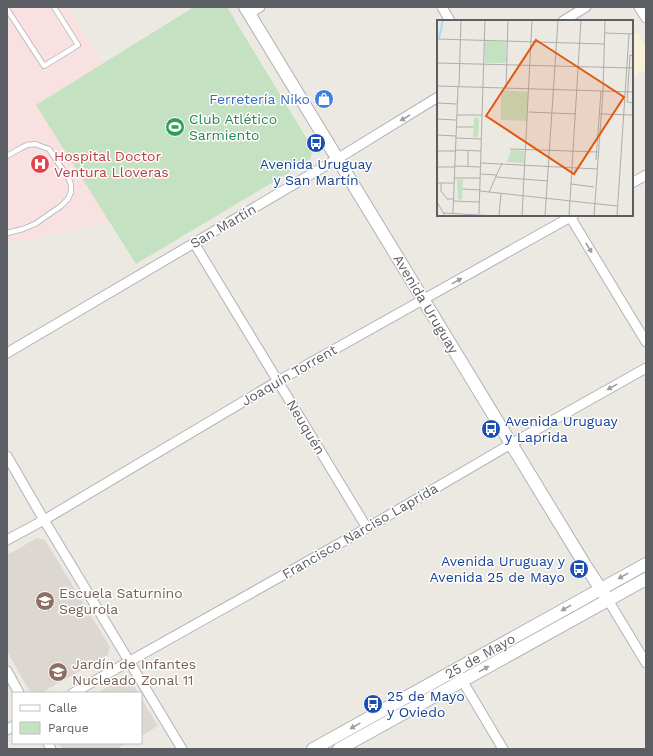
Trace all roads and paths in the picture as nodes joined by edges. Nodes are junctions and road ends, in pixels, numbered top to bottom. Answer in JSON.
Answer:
{"nodes":[{"id":1,"x":54,"y":7,"type":"edge"},
{"id":2,"x":260,"y":7,"type":"edge"},
{"id":3,"x":442,"y":7,"type":"edge"},
{"id":4,"x":586,"y":7,"type":"edge"},
{"id":5,"x":639,"y":7,"type":"edge"},
{"id":6,"x":7,"y":9,"type":"edge"},
{"id":7,"x":247,"y":10,"type":"edge"},
{"id":8,"x":646,"y":18,"type":"edge"},
{"id":9,"x":449,"y":20,"type":"edge"},
{"id":10,"x":565,"y":20,"type":"edge"},
{"id":11,"x":437,"y":98,"type":"edge"},
{"id":12,"x":7,"y":156,"type":"edge"},
{"id":13,"x":337,"y":159,"type":"junction"},
{"id":14,"x":646,"y":175,"type":"edge"},
{"id":15,"x":633,"y":182,"type":"edge"},
{"id":16,"x":571,"y":216,"type":"edge"},
{"id":17,"x":7,"y":233,"type":"edge"},
{"id":18,"x":194,"y":243,"type":"junction"},
{"id":19,"x":423,"y":300,"type":"junction"},
{"id":20,"x":646,"y":342,"type":"edge"},
{"id":21,"x":7,"y":353,"type":"edge"},
{"id":22,"x":646,"y":368,"type":"edge"},
{"id":23,"x":278,"y":381,"type":"junction"},
{"id":24,"x":511,"y":444,"type":"junction"},
{"id":25,"x":7,"y":456,"type":"edge"},
{"id":26,"x":44,"y":520,"type":"junction"},
{"id":27,"x":367,"y":528,"type":"junction"},
{"id":28,"x":7,"y":540,"type":"edge"},
{"id":29,"x":646,"y":564,"type":"edge"},
{"id":30,"x":646,"y":579,"type":"edge"},
{"id":31,"x":600,"y":589,"type":"junction"},
{"id":32,"x":608,"y":600,"type":"junction"},
{"id":33,"x":129,"y":661,"type":"junction"},
{"id":34,"x":646,"y":663,"type":"edge"},
{"id":35,"x":456,"y":670,"type":"junction"},
{"id":36,"x":7,"y":671,"type":"edge"},
{"id":37,"x":463,"y":681,"type":"junction"},
{"id":38,"x":18,"y":692,"type":"edge"},
{"id":39,"x":75,"y":692,"type":"edge"},
{"id":40,"x":182,"y":749,"type":"edge"},
{"id":41,"x":313,"y":749,"type":"edge"},
{"id":42,"x":339,"y":749,"type":"edge"},
{"id":43,"x":503,"y":749,"type":"edge"}],
"edges":[{"from":1,"to":6,"type":"lane"},
{"from":2,"to":7,"type":"street"},
{"from":3,"to":9,"type":"street"},
{"from":4,"to":10,"type":"street"},
{"from":5,"to":8,"type":"street"},
{"from":7,"to":13,"type":"main road","name":"Avenida Uruguay"},
{"from":11,"to":13,"type":"street","name":"San Martín","one_way":true},
{"from":12,"to":17,"type":"lane"},
{"from":13,"to":18,"type":"street","name":"San Martín"},
{"from":13,"to":19,"type":"main road","name":"Avenida Uruguay"},
{"from":14,"to":15,"type":"street"},
{"from":19,"to":16,"type":"street","name":"Joaquín Torrent","one_way":true},
{"from":16,"to":20,"type":"street","one_way":true},
{"from":18,"to":21,"type":"street","name":"San Martín"},
{"from":18,"to":23,"type":"street","name":"Neuquén"},
{"from":19,"to":23,"type":"street","name":"Joaquín Torrent"},
{"from":19,"to":24,"type":"main road","name":"Avenida Uruguay"},
{"from":22,"to":24,"type":"street","name":"Francisco Narciso Laprida","one_way":true},
{"from":23,"to":26,"type":"street","name":"Joaquín Torrent"},
{"from":23,"to":27,"type":"street","name":"Neuquén"},
{"from":24,"to":27,"type":"street","name":"Francisco Narciso Laprida"},
{"from":24,"to":31,"type":"main road","name":"Avenida Uruguay"},
{"from":25,"to":26,"type":"street"},
{"from":26,"to":28,"type":"street","name":"Joaquín Torrent"},
{"from":26,"to":33,"type":"street"},
{"from":27,"to":33,"type":"street","name":"Francisco Narciso Laprida"},
{"from":29,"to":31,"type":"main road","name":"25 de Mayo","one_way":true},
{"from":30,"to":32,"type":"main road","name":"25 de Mayo"},
{"from":31,"to":32,"type":"main road","name":"Avenida Uruguay"},
{"from":31,"to":35,"type":"main road","name":"25 de Mayo","one_way":true},
{"from":32,"to":34,"type":"street"},
{"from":37,"to":32,"type":"main road","name":"25 de Mayo","one_way":true},
{"from":33,"to":39,"type":"street","name":"Francisco Narciso Laprida"},
{"from":33,"to":40,"type":"street"},
{"from":35,"to":37,"type":"street"},
{"from":35,"to":41,"type":"main road","name":"25 de Mayo","one_way":true},
{"from":36,"to":38,"type":"street"},
{"from":37,"to":42,"type":"main road","name":"25 de Mayo"},
{"from":37,"to":43,"type":"street"}]}
